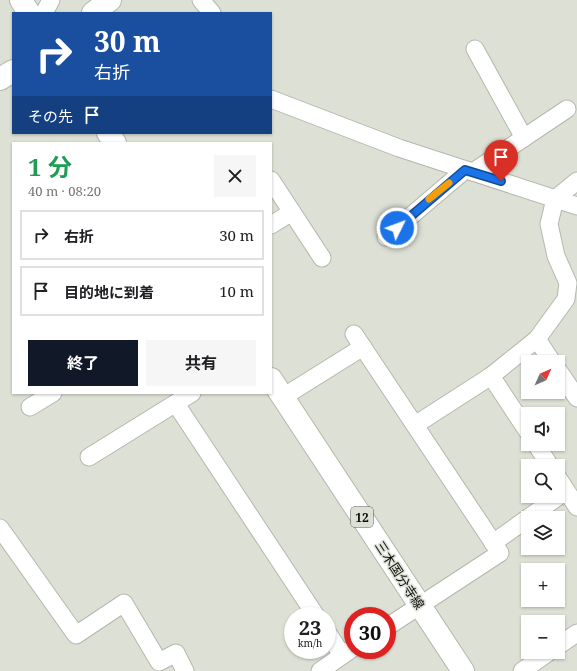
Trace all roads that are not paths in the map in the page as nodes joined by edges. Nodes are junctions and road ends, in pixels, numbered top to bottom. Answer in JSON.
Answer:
{"nodes":[{"id":1,"x":21,"y":0,"type":"edge"},
{"id":2,"x":51,"y":0,"type":"edge"},
{"id":3,"x":110,"y":0,"type":"edge"},
{"id":4,"x":201,"y":0,"type":"edge"},
{"id":5,"x":28,"y":12,"type":"edge"},
{"id":6,"x":45,"y":12,"type":"edge"},
{"id":7,"x":94,"y":12,"type":"edge"},
{"id":8,"x":211,"y":12,"type":"edge"},
{"id":9,"x":475,"y":49,"type":"dead end"},
{"id":10,"x":12,"y":72,"type":"edge"},
{"id":11,"x":0,"y":79,"type":"edge"},
{"id":12,"x":272,"y":99,"type":"edge"},
{"id":13,"x":567,"y":109,"type":"dead end"},
{"id":14,"x":524,"y":138,"type":"junction"},
{"id":15,"x":469,"y":171,"type":"junction"},
{"id":16,"x":577,"y":181,"type":"edge"},
{"id":17,"x":272,"y":182,"type":"edge"},
{"id":18,"x":555,"y":199,"type":"junction"},
{"id":19,"x":577,"y":206,"type":"edge"},
{"id":20,"x":292,"y":212,"type":"junction"},
{"id":21,"x":272,"y":224,"type":"edge"},
{"id":22,"x":386,"y":237,"type":"dead end"},
{"id":23,"x":322,"y":258,"type":"dead end"},
{"id":24,"x":536,"y":339,"type":"junction"},
{"id":25,"x":547,"y":355,"type":"edge"},
{"id":26,"x":491,"y":376,"type":"junction"},
{"id":27,"x":565,"y":380,"type":"edge"},
{"id":28,"x":277,"y":388,"type":"edge"},
{"id":29,"x":51,"y":394,"type":"edge"},
{"id":30,"x":191,"y":394,"type":"edge"},
{"id":31,"x":577,"y":398,"type":"edge"},
{"id":32,"x":176,"y":404,"type":"junction"},
{"id":33,"x":30,"y":407,"type":"dead end"},
{"id":34,"x":521,"y":421,"type":"edge"},
{"id":35,"x":415,"y":425,"type":"junction"},
{"id":36,"x":88,"y":457,"type":"dead end"},
{"id":37,"x":565,"y":489,"type":"edge"},
{"id":38,"x":543,"y":503,"type":"edge"},
{"id":39,"x":577,"y":507,"type":"edge"},
{"id":40,"x":535,"y":511,"type":"edge"},
{"id":41,"x":521,"y":523,"type":"edge"},
{"id":42,"x":0,"y":528,"type":"edge"},
{"id":43,"x":493,"y":543,"type":"junction"},
{"id":44,"x":420,"y":606,"type":"junction"},
{"id":45,"x":310,"y":607,"type":"edge"},
{"id":46,"x":396,"y":621,"type":"edge"},
{"id":47,"x":577,"y":633,"type":"edge"},
{"id":48,"x":336,"y":641,"type":"edge"},
{"id":49,"x":565,"y":641,"type":"edge"},
{"id":50,"x":344,"y":648,"type":"edge"},
{"id":51,"x":344,"y":655,"type":"edge"},
{"id":52,"x":539,"y":659,"type":"edge"},
{"id":53,"x":184,"y":671,"type":"edge"},
{"id":54,"x":320,"y":671,"type":"edge"},
{"id":55,"x":463,"y":671,"type":"edge"},
{"id":56,"x":522,"y":671,"type":"edge"}],
"edges":[{"from":1,"to":5,"type":"main road"},
{"from":2,"to":6,"type":"street"},
{"from":3,"to":7,"type":"main road"},
{"from":4,"to":8,"type":"street"},
{"from":9,"to":14,"type":"street"},
{"from":10,"to":11,"type":"main road"},
{"from":12,"to":15,"type":"street"},
{"from":13,"to":14,"type":"street"},
{"from":14,"to":15,"type":"street"},
{"from":15,"to":18,"type":"street"},
{"from":15,"to":22,"type":"street"},
{"from":16,"to":18,"type":"street"},
{"from":17,"to":20,"type":"street"},
{"from":18,"to":19,"type":"street"},
{"from":18,"to":24,"type":"street"},
{"from":20,"to":21,"type":"street"},
{"from":20,"to":23,"type":"street"},
{"from":24,"to":25,"type":"street"},
{"from":24,"to":26,"type":"street"},
{"from":26,"to":34,"type":"street"},
{"from":26,"to":35,"type":"street"},
{"from":27,"to":31,"type":"street"},
{"from":28,"to":35,"type":"street"},
{"from":28,"to":44,"type":"main road","name":"三木国分寺線","number":"12"},
{"from":29,"to":33,"type":"street"},
{"from":30,"to":32,"type":"street"},
{"from":32,"to":36,"type":"street"},
{"from":32,"to":45,"type":"street"},
{"from":35,"to":43,"type":"street"},
{"from":37,"to":39,"type":"street"},
{"from":38,"to":40,"type":"street"},
{"from":41,"to":43,"type":"street"},
{"from":42,"to":53,"type":"street"},
{"from":43,"to":44,"type":"street"},
{"from":44,"to":46,"type":"street"},
{"from":44,"to":55,"type":"main road","name":"三木国分寺線","number":"12"},
{"from":47,"to":49,"type":"street"},
{"from":48,"to":50,"type":"street"},
{"from":51,"to":54,"type":"street"},
{"from":52,"to":56,"type":"street"}]}
